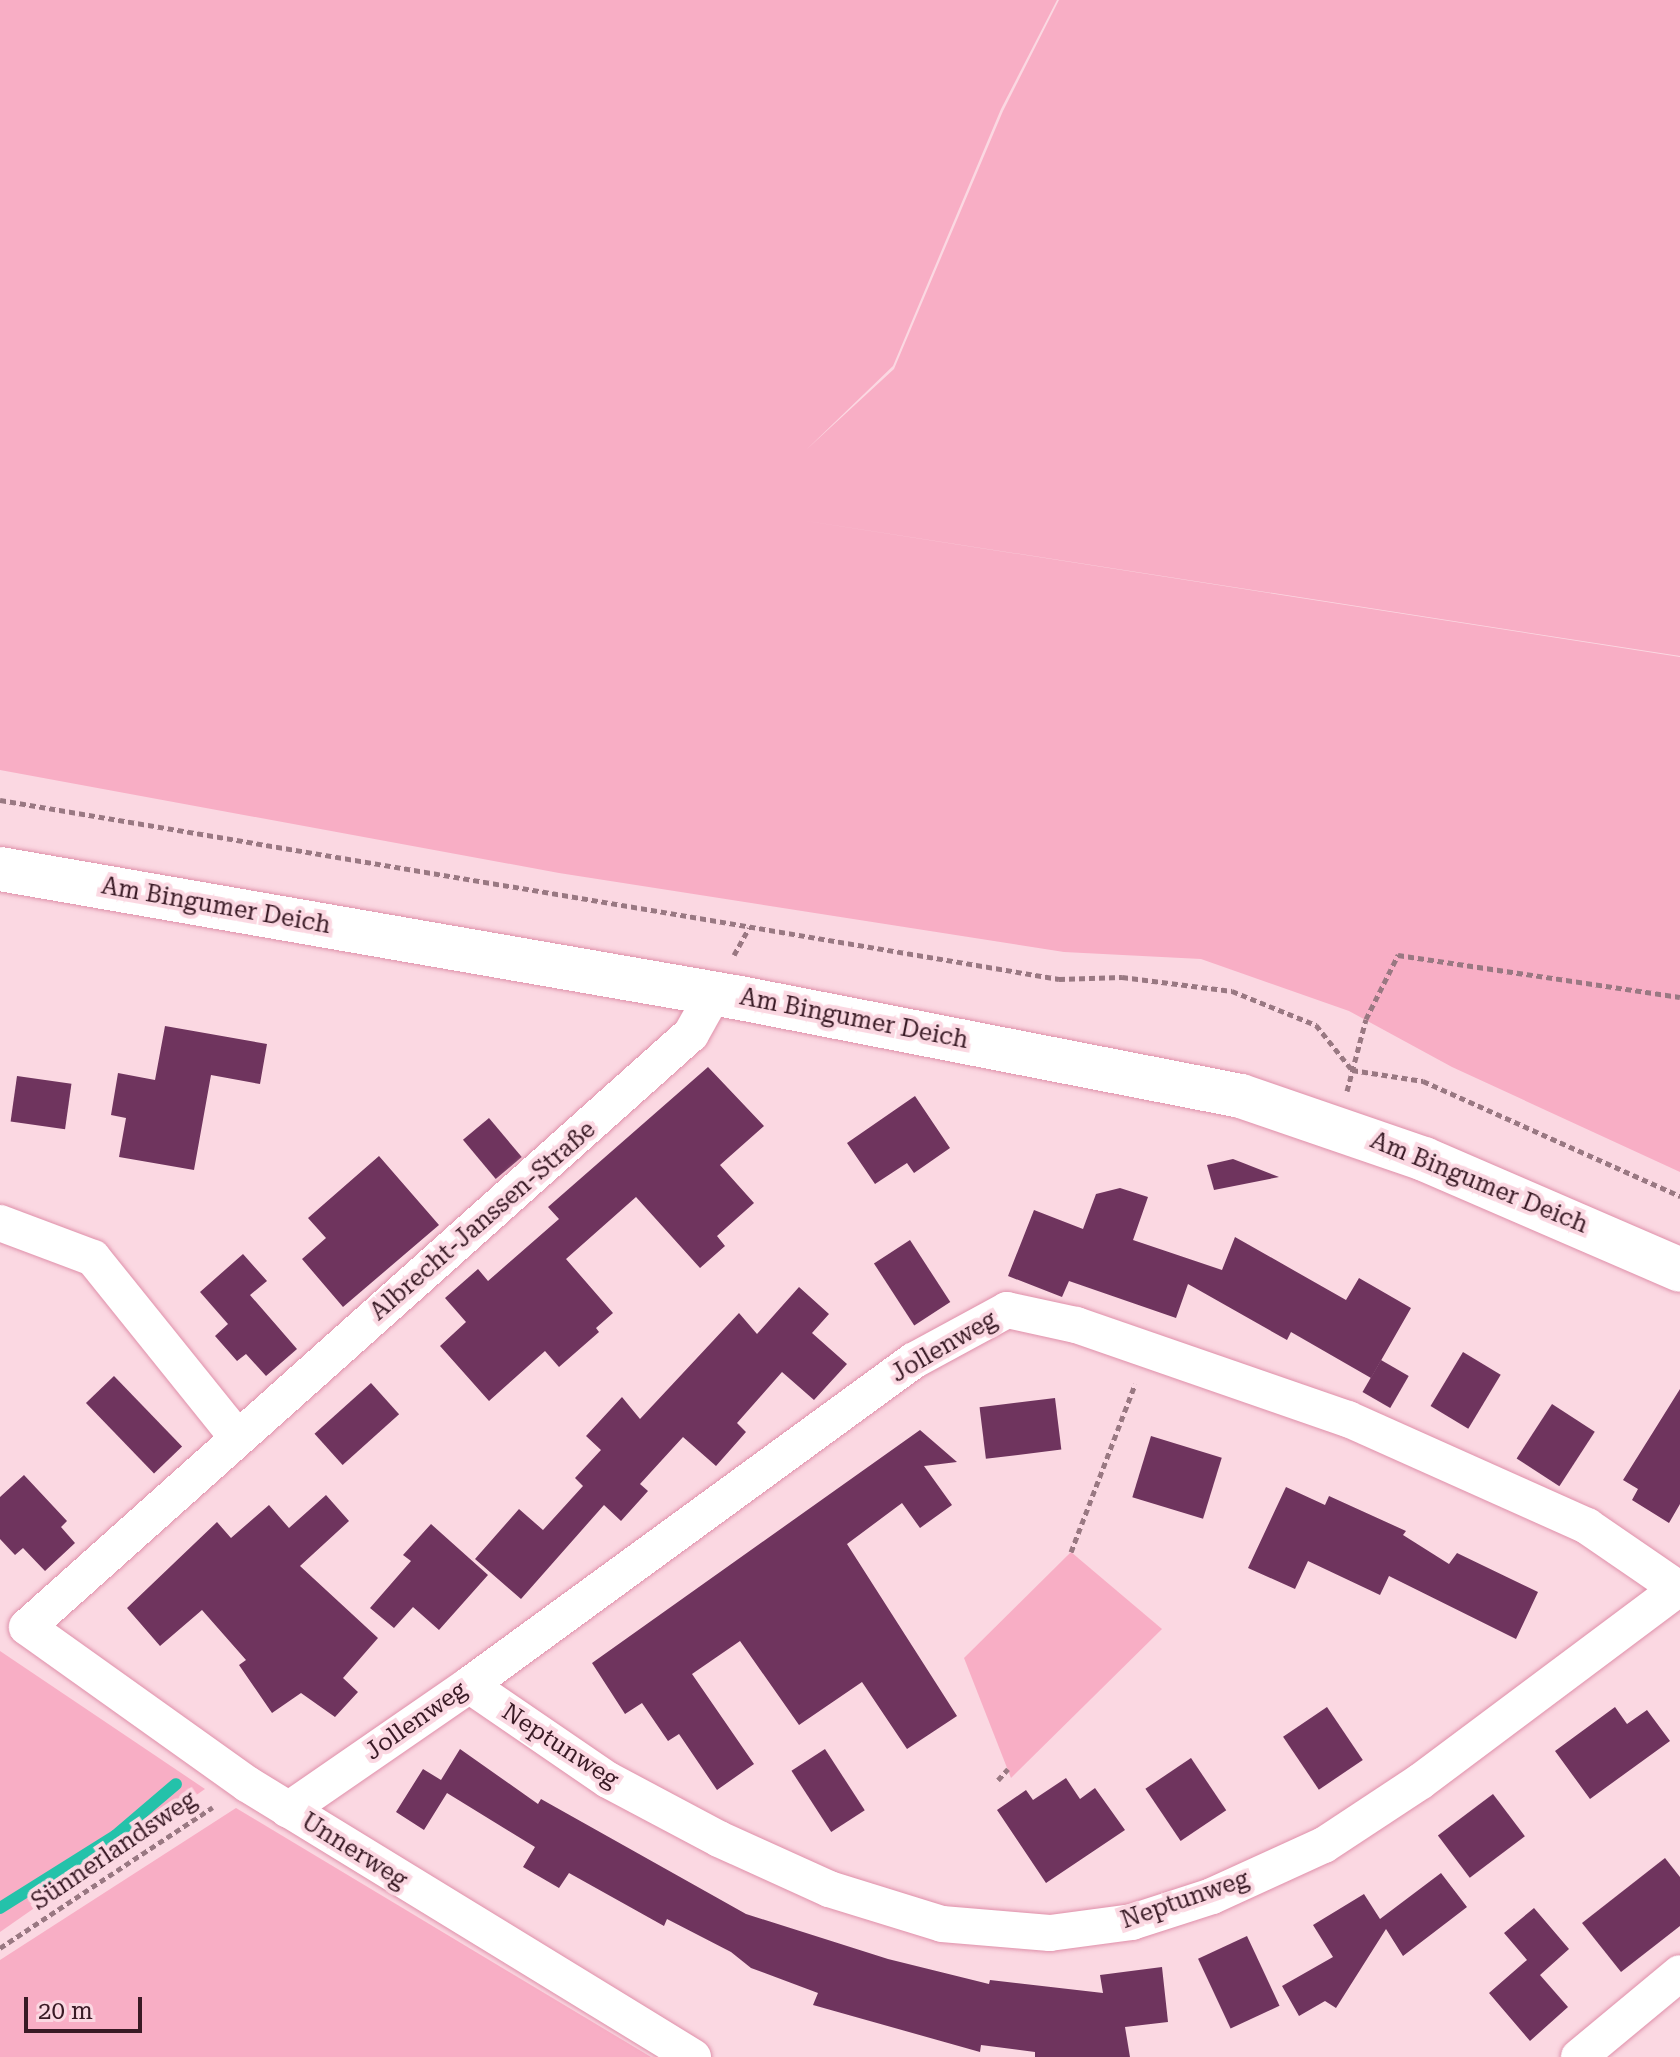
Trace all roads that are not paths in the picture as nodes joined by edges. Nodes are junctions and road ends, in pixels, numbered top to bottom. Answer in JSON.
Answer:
{"nodes":[{"id":1,"x":0,"y":869,"type":"edge"},
{"id":2,"x":714,"y":993,"type":"junction"},
{"id":3,"x":0,"y":1223,"type":"edge"},
{"id":4,"x":1680,"y":1270,"type":"edge"},
{"id":5,"x":237,"y":1437,"type":"junction"},
{"id":6,"x":1680,"y":1588,"type":"edge"},
{"id":7,"x":27,"y":1627,"type":"joint"},
{"id":8,"x":469,"y":1685,"type":"junction"},
{"id":9,"x":288,"y":1810,"type":"junction"},
{"id":10,"x":1680,"y":1973,"type":"edge"},
{"id":11,"x":693,"y":2057,"type":"edge"},
{"id":12,"x":1579,"y":2057,"type":"edge"}],
"edges":[{"from":1,"to":2,"type":"main road","name":"Am Bingumer Deich"},
{"from":2,"to":4,"type":"main road","name":"Am Bingumer Deich"},
{"from":2,"to":5,"type":"street","name":"Albrecht-Janssen-Straße"},
{"from":3,"to":5,"type":"street"},
{"from":5,"to":7,"type":"street","name":"Albrecht-Janssen-Straße"},
{"from":6,"to":8,"type":"street","name":"Neptunweg"},
{"from":6,"to":8,"type":"street","name":"Jollenweg"},
{"from":7,"to":9,"type":"street","name":"Unnerweg"},
{"from":8,"to":9,"type":"street","name":"Jollenweg"},
{"from":9,"to":11,"type":"street","name":"Unnerweg"},
{"from":10,"to":12,"type":"street"}]}
